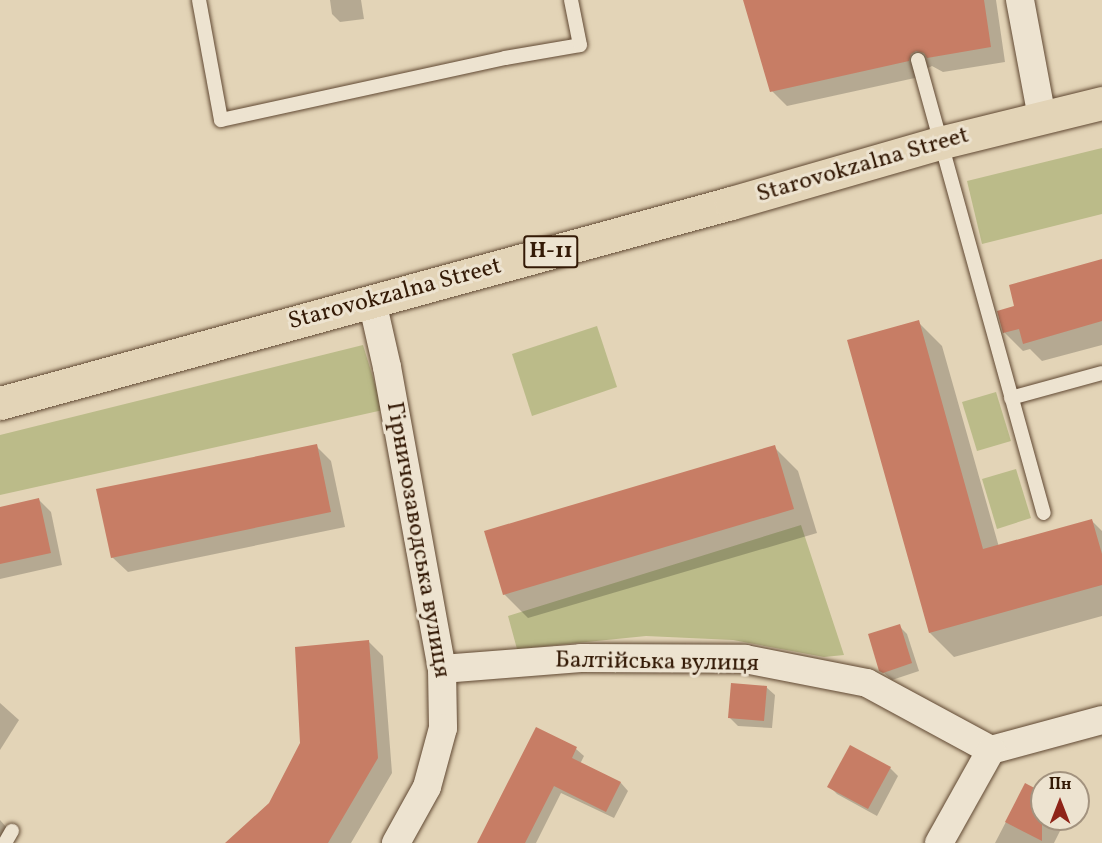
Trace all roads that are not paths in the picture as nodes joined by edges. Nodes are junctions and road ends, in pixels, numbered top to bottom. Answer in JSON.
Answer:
{"nodes":[{"id":1,"x":199,"y":0,"type":"edge"},
{"id":2,"x":571,"y":0,"type":"edge"},
{"id":3,"x":1020,"y":0,"type":"edge"},
{"id":4,"x":918,"y":60,"type":"dead end"},
{"id":5,"x":1102,"y":103,"type":"edge"},
{"id":6,"x":1042,"y":118,"type":"junction"},
{"id":7,"x":939,"y":143,"type":"junction"},
{"id":8,"x":372,"y":301,"type":"junction"},
{"id":9,"x":1102,"y":373,"type":"edge"},
{"id":10,"x":1011,"y":398,"type":"junction"},
{"id":11,"x":0,"y":403,"type":"edge"},
{"id":12,"x":1044,"y":513,"type":"dead end"},
{"id":13,"x":442,"y":669,"type":"junction"},
{"id":14,"x":1102,"y":720,"type":"edge"},
{"id":15,"x":991,"y":750,"type":"junction"},
{"id":16,"x":396,"y":843,"type":"edge"},
{"id":17,"x":939,"y":843,"type":"edge"}],
"edges":[{"from":1,"to":2,"type":"lane"},
{"from":3,"to":6,"type":"street"},
{"from":4,"to":7,"type":"lane"},
{"from":5,"to":6,"type":"main road","name":"Starovokzalna Street","number":"Н-11"},
{"from":6,"to":7,"type":"main road","name":"Starovokzalna Street","number":"Н-11"},
{"from":7,"to":8,"type":"main road","name":"Starovokzalna Street","number":"Н-11"},
{"from":7,"to":10,"type":"lane"},
{"from":8,"to":11,"type":"main road","name":"Starovokzalna Street","number":"Н-11"},
{"from":8,"to":13,"type":"street","name":"Гірничозаводська вулиця"},
{"from":9,"to":10,"type":"lane"},
{"from":10,"to":12,"type":"lane"},
{"from":13,"to":15,"type":"street","name":"Балтійська вулиця"},
{"from":13,"to":16,"type":"street","name":"Гірничозаводська вулиця"},
{"from":14,"to":15,"type":"street"},
{"from":15,"to":17,"type":"street"}]}
